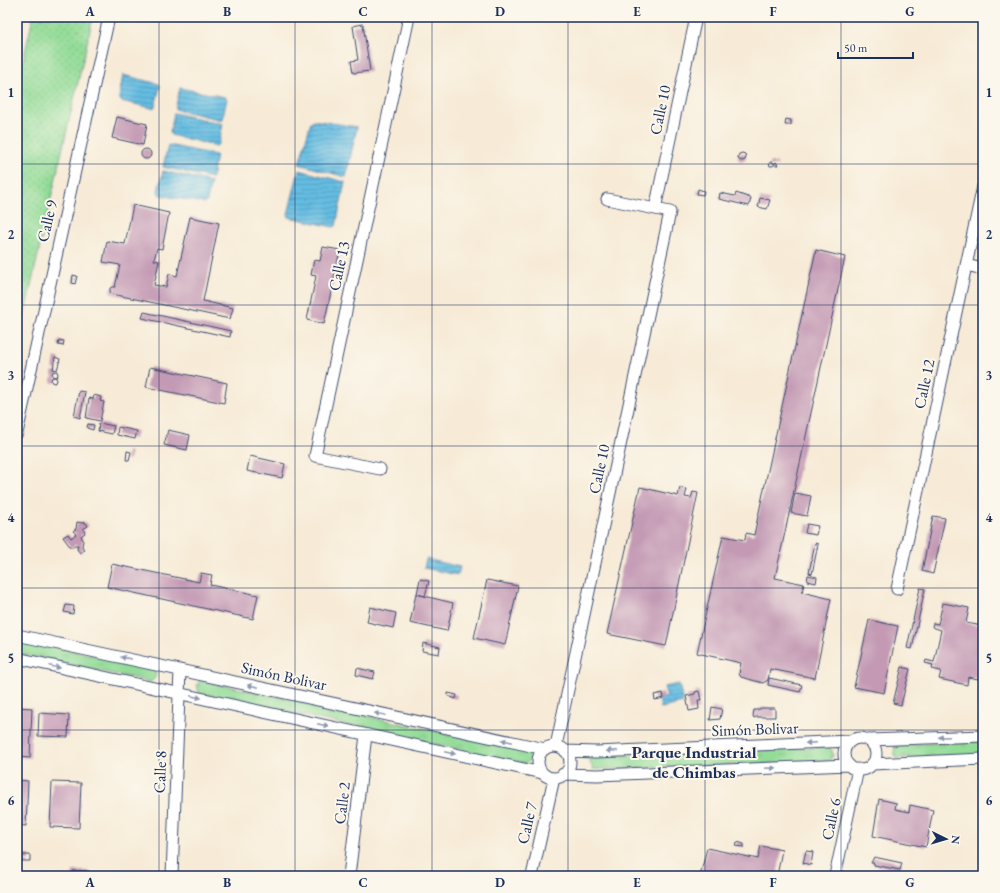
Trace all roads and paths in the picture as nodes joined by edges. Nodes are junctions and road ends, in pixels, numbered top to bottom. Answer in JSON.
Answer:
{"nodes":[{"id":1,"x":109,"y":17,"type":"edge"},
{"id":2,"x":408,"y":17,"type":"edge"},
{"id":3,"x":696,"y":17,"type":"edge"},
{"id":4,"x":983,"y":186,"type":"edge"},
{"id":5,"x":607,"y":199,"type":"dead end"},
{"id":6,"x":655,"y":209,"type":"junction"},
{"id":7,"x":966,"y":265,"type":"junction"},
{"id":8,"x":983,"y":269,"type":"edge"},
{"id":9,"x":17,"y":433,"type":"edge"},
{"id":10,"x":380,"y":468,"type":"dead end"},
{"id":11,"x":897,"y":589,"type":"dead end"},
{"id":12,"x":17,"y":635,"type":"edge"},
{"id":13,"x":17,"y":658,"type":"edge"},
{"id":14,"x":180,"y":670,"type":"junction"},
{"id":15,"x":179,"y":694,"type":"junction"},
{"id":16,"x":366,"y":735,"type":"junction"},
{"id":17,"x":983,"y":736,"type":"edge"},
{"id":18,"x":869,"y":740,"type":"junction"},
{"id":19,"x":850,"y":741,"type":"junction"},
{"id":20,"x":545,"y":749,"type":"junction"},
{"id":21,"x":560,"y":749,"type":"junction"},
{"id":22,"x":983,"y":759,"type":"edge"},
{"id":23,"x":872,"y":764,"type":"junction"},
{"id":24,"x":854,"y":767,"type":"junction"},
{"id":25,"x":542,"y":773,"type":"junction"},
{"id":26,"x":559,"y":776,"type":"junction"},
{"id":27,"x":172,"y":876,"type":"edge"},
{"id":28,"x":349,"y":876,"type":"edge"},
{"id":29,"x":532,"y":876,"type":"edge"},
{"id":30,"x":835,"y":876,"type":"edge"}],
"edges":[{"from":1,"to":9,"type":"street","name":"Calle 9"},
{"from":2,"to":10,"type":"street","name":"Calle 13"},
{"from":3,"to":6,"type":"street","name":"Calle 10"},
{"from":4,"to":7,"type":"street","name":"Calle 12"},
{"from":5,"to":6,"type":"street","name":"Calle 10"},
{"from":6,"to":21,"type":"street","name":"Calle 10"},
{"from":7,"to":8,"type":"street"},
{"from":7,"to":11,"type":"street","name":"Calle 12"},
{"from":14,"to":12,"type":"street","name":"Simón Bolivar","one_way":true},
{"from":13,"to":15,"type":"street","one_way":true},
{"from":14,"to":15,"type":"street","name":"Calle 8"},
{"from":20,"to":14,"type":"street","name":"Simón Bolivar","one_way":true},
{"from":15,"to":16,"type":"street","one_way":true},
{"from":15,"to":27,"type":"street","name":"Calle 8"},
{"from":16,"to":25,"type":"street","one_way":true},
{"from":16,"to":28,"type":"street","name":"Calle 2"},
{"from":17,"to":18,"type":"street","one_way":true},
{"from":18,"to":19,"type":"street"},
{"from":18,"to":23,"type":"street"},
{"from":19,"to":21,"type":"street","name":"Simón Bolivar","one_way":true},
{"from":19,"to":24,"type":"street"},
{"from":20,"to":21,"type":"street"},
{"from":20,"to":25,"type":"street"},
{"from":21,"to":26,"type":"street"},
{"from":22,"to":23,"type":"street"},
{"from":23,"to":24,"type":"street"},
{"from":26,"to":24,"type":"street","one_way":true},
{"from":24,"to":30,"type":"street","name":"Calle 6"},
{"from":25,"to":26,"type":"street"},
{"from":26,"to":29,"type":"street","name":"Calle 7"}]}
